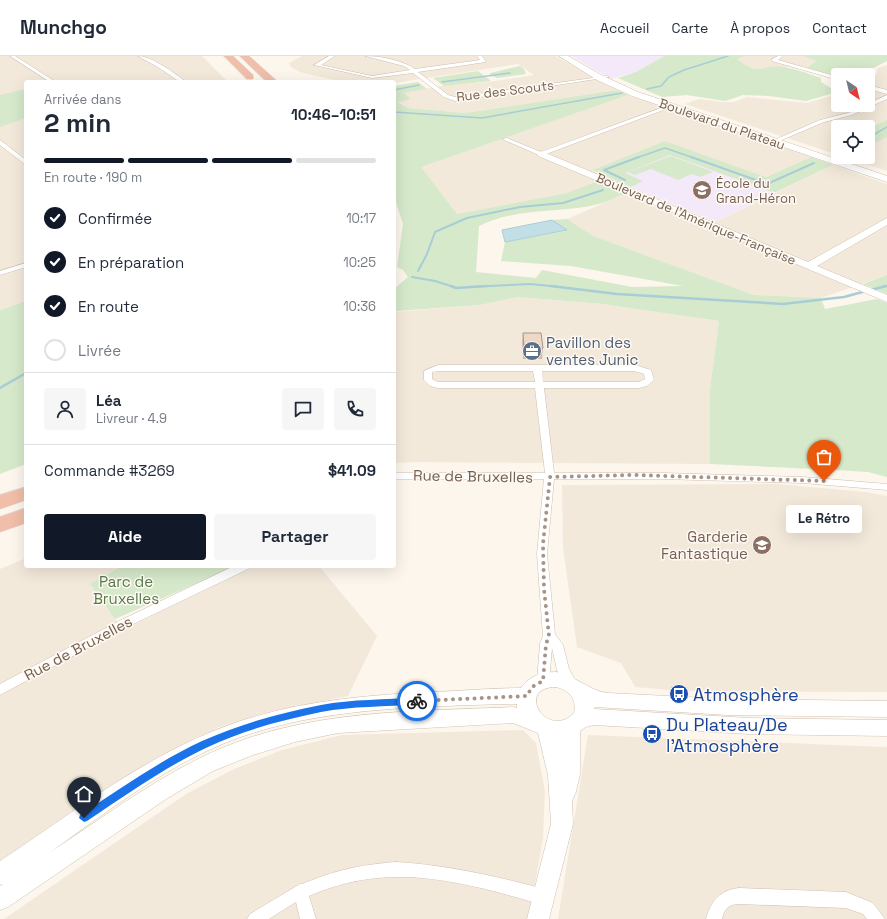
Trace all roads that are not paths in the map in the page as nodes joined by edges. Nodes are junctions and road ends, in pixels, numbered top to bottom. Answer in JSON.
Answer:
{"nodes":[{"id":1,"x":12,"y":56,"type":"edge"},
{"id":2,"x":140,"y":56,"type":"edge"},
{"id":3,"x":228,"y":56,"type":"edge"},
{"id":4,"x":244,"y":56,"type":"edge"},
{"id":5,"x":333,"y":56,"type":"edge"},
{"id":6,"x":367,"y":56,"type":"edge"},
{"id":7,"x":479,"y":56,"type":"edge"},
{"id":8,"x":563,"y":56,"type":"edge"},
{"id":9,"x":571,"y":56,"type":"edge"},
{"id":10,"x":781,"y":56,"type":"edge"},
{"id":11,"x":416,"y":71,"type":"junction"},
{"id":12,"x":831,"y":77,"type":"edge"},
{"id":13,"x":603,"y":78,"type":"junction"},
{"id":14,"x":50,"y":80,"type":"edge"},
{"id":15,"x":180,"y":80,"type":"edge"},
{"id":16,"x":254,"y":80,"type":"edge"},
{"id":17,"x":271,"y":80,"type":"edge"},
{"id":18,"x":875,"y":89,"type":"edge"},
{"id":19,"x":887,"y":92,"type":"edge"},
{"id":20,"x":887,"y":97,"type":"edge"},
{"id":21,"x":671,"y":106,"type":"junction"},
{"id":22,"x":505,"y":138,"type":"dead end"},
{"id":23,"x":778,"y":140,"type":"junction"},
{"id":24,"x":0,"y":142,"type":"edge"},
{"id":25,"x":541,"y":154,"type":"junction"},
{"id":26,"x":24,"y":160,"type":"edge"},
{"id":27,"x":887,"y":174,"type":"edge"},
{"id":28,"x":887,"y":179,"type":"edge"},
{"id":29,"x":887,"y":221,"type":"edge"},
{"id":30,"x":24,"y":266,"type":"edge"},
{"id":31,"x":808,"y":266,"type":"junction"},
{"id":32,"x":0,"y":273,"type":"edge"},
{"id":33,"x":887,"y":299,"type":"edge"},
{"id":34,"x":537,"y":368,"type":"junction"},
{"id":35,"x":539,"y":385,"type":"junction"},
{"id":36,"x":396,"y":476,"type":"edge"},
{"id":37,"x":550,"y":477,"type":"junction"},
{"id":38,"x":887,"y":488,"type":"edge"},
{"id":39,"x":24,"y":494,"type":"edge"},
{"id":40,"x":0,"y":502,"type":"edge"},
{"id":41,"x":24,"y":516,"type":"edge"},
{"id":42,"x":0,"y":525,"type":"edge"},
{"id":43,"x":240,"y":568,"type":"edge"},
{"id":44,"x":549,"y":636,"type":"junction"},
{"id":45,"x":543,"y":681,"type":"junction"},
{"id":46,"x":576,"y":689,"type":"junction"},
{"id":47,"x":0,"y":690,"type":"edge"},
{"id":48,"x":527,"y":696,"type":"junction"},
{"id":49,"x":887,"y":709,"type":"edge"},
{"id":50,"x":576,"y":723,"type":"junction"},
{"id":51,"x":542,"y":725,"type":"junction"},
{"id":52,"x":887,"y":728,"type":"edge"},
{"id":53,"x":562,"y":801,"type":"junction"},
{"id":54,"x":0,"y":874,"type":"edge"},
{"id":55,"x":300,"y":891,"type":"junction"},
{"id":56,"x":544,"y":897,"type":"junction"},
{"id":57,"x":0,"y":900,"type":"edge"},
{"id":58,"x":255,"y":919,"type":"edge"},
{"id":59,"x":308,"y":919,"type":"edge"},
{"id":60,"x":538,"y":919,"type":"edge"},
{"id":61,"x":714,"y":919,"type":"edge"},
{"id":62,"x":877,"y":919,"type":"edge"}],
"edges":[{"from":1,"to":14,"type":"street"},
{"from":2,"to":15,"type":"street"},
{"from":3,"to":16,"type":"highway"},
{"from":4,"to":17,"type":"highway"},
{"from":5,"to":11,"type":"street"},
{"from":6,"to":11,"type":"street","name":"Rue des Scouts"},
{"from":7,"to":11,"type":"street"},
{"from":8,"to":13,"type":"main road","name":"Boulevard du Plateau"},
{"from":9,"to":13,"type":"main road","name":"Boulevard du Plateau"},
{"from":10,"to":12,"type":"street"},
{"from":11,"to":13,"type":"street","name":"Rue des Scouts"},
{"from":13,"to":21,"type":"main road","name":"Boulevard du Plateau"},
{"from":13,"to":23,"type":"main road","name":"Boulevard du Plateau"},
{"from":18,"to":19,"type":"street"},
{"from":20,"to":23,"type":"street"},
{"from":21,"to":23,"type":"main road","name":"Boulevard du Plateau"},
{"from":21,"to":25,"type":"street"},
{"from":22,"to":25,"type":"street","name":"Boulevard de l'Amérique-Française"},
{"from":23,"to":27,"type":"main road","name":"Boulevard du Plateau"},
{"from":23,"to":28,"type":"main road","name":"Boulevard du Plateau"},
{"from":24,"to":26,"type":"street"},
{"from":25,"to":31,"type":"main road","name":"Boulevard de l'Amérique-Française"},
{"from":29,"to":31,"type":"main road"},
{"from":30,"to":32,"type":"street"},
{"from":31,"to":33,"type":"main road","name":"Boulevard de l'Amérique-Française"},
{"from":34,"to":35,"type":"street"},
{"from":34,"to":35,"type":"street"},
{"from":34,"to":35,"type":"street"},
{"from":35,"to":37,"type":"street"},
{"from":36,"to":37,"type":"street","name":"Rue de Bruxelles"},
{"from":37,"to":38,"type":"street","name":"Rue de Bruxelles"},
{"from":37,"to":44,"type":"street"},
{"from":39,"to":40,"type":"highway"},
{"from":41,"to":42,"type":"highway"},
{"from":43,"to":47,"type":"street","name":"Rue de Bruxelles"},
{"from":44,"to":45,"type":"street"},
{"from":44,"to":46,"type":"street"},
{"from":45,"to":46,"type":"main road"},
{"from":45,"to":48,"type":"main road"},
{"from":46,"to":49,"type":"main road"},
{"from":46,"to":50,"type":"main road"},
{"from":48,"to":51,"type":"main road"},
{"from":48,"to":54,"type":"main road"},
{"from":50,"to":51,"type":"main road"},
{"from":50,"to":52,"type":"main road"},
{"from":50,"to":53,"type":"main road"},
{"from":51,"to":53,"type":"main road"},
{"from":51,"to":57,"type":"main road"},
{"from":53,"to":56,"type":"main road"},
{"from":55,"to":56,"type":"street"},
{"from":55,"to":58,"type":"street"},
{"from":55,"to":59,"type":"street"},
{"from":56,"to":60,"type":"main road"},
{"from":61,"to":62,"type":"street"}]}
